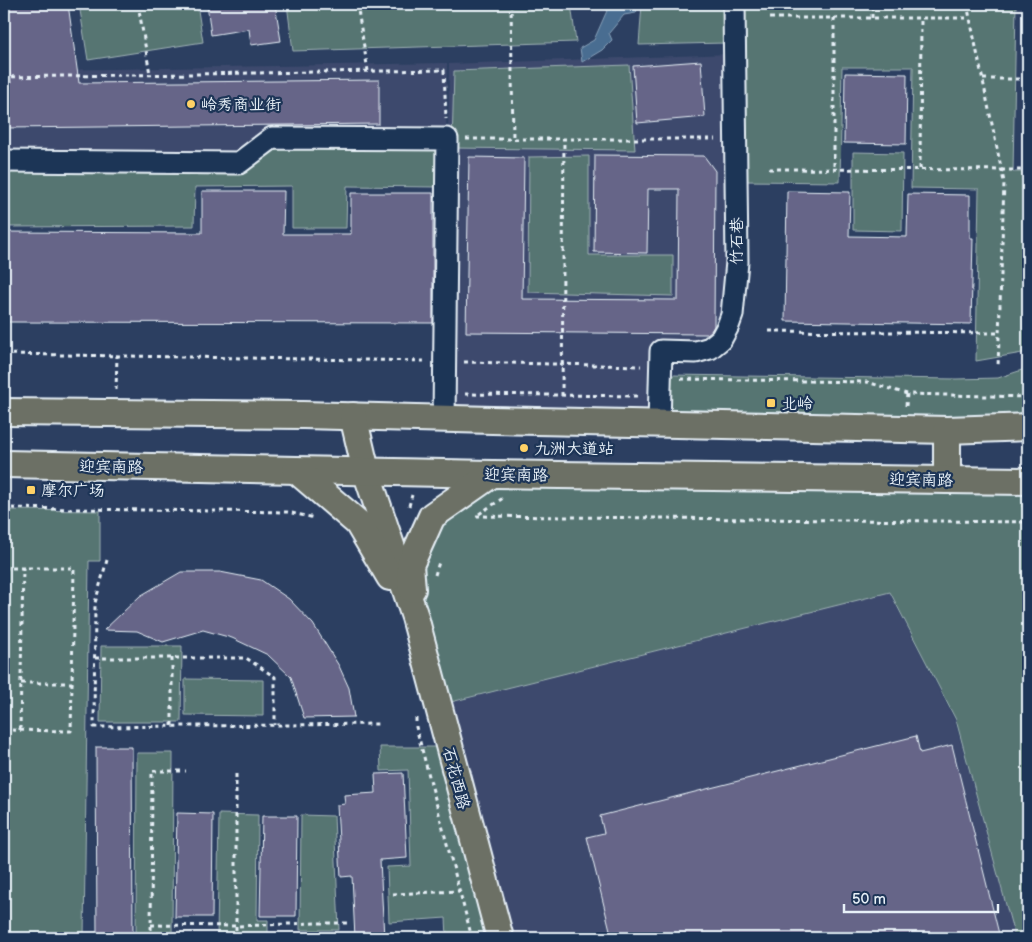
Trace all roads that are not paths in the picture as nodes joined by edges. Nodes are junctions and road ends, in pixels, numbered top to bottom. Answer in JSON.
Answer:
{"nodes":[{"id":1,"x":734,"y":4,"type":"edge"},
{"id":2,"x":4,"y":161,"type":"edge"},
{"id":3,"x":4,"y":412,"type":"edge"},
{"id":4,"x":353,"y":416,"type":"junction"},
{"id":5,"x":444,"y":419,"type":"junction"},
{"id":6,"x":659,"y":424,"type":"junction"},
{"id":7,"x":1028,"y":427,"type":"edge"},
{"id":8,"x":947,"y":430,"type":"junction"},
{"id":9,"x":4,"y":464,"type":"edge"},
{"id":10,"x":296,"y":470,"type":"junction"},
{"id":11,"x":366,"y":471,"type":"junction"},
{"id":12,"x":492,"y":474,"type":"junction"},
{"id":13,"x":947,"y":480,"type":"junction"},
{"id":14,"x":1022,"y":482,"type":"edge"},
{"id":15,"x":415,"y":617,"type":"junction"},
{"id":16,"x":500,"y":938,"type":"edge"}],
"edges":[{"from":1,"to":6,"type":"lane","name":"竹石巷"},
{"from":2,"to":5,"type":"lane"},
{"from":3,"to":4,"type":"main road"},
{"from":4,"to":5,"type":"main road"},
{"from":4,"to":11,"type":"main road"},
{"from":5,"to":6,"type":"main road"},
{"from":6,"to":8,"type":"main road"},
{"from":7,"to":8,"type":"main road"},
{"from":8,"to":13,"type":"main road"},
{"from":9,"to":10,"type":"main road","name":"迎宾南路"},
{"from":10,"to":11,"type":"main road","name":"迎宾南路"},
{"from":10,"to":15,"type":"main road"},
{"from":11,"to":12,"type":"main road","name":"迎宾南路"},
{"from":11,"to":15,"type":"main road"},
{"from":12,"to":13,"type":"main road","name":"迎宾南路"},
{"from":12,"to":15,"type":"main road"},
{"from":13,"to":14,"type":"main road","name":"迎宾南路"},
{"from":15,"to":16,"type":"main road","name":"石花西路"}]}
